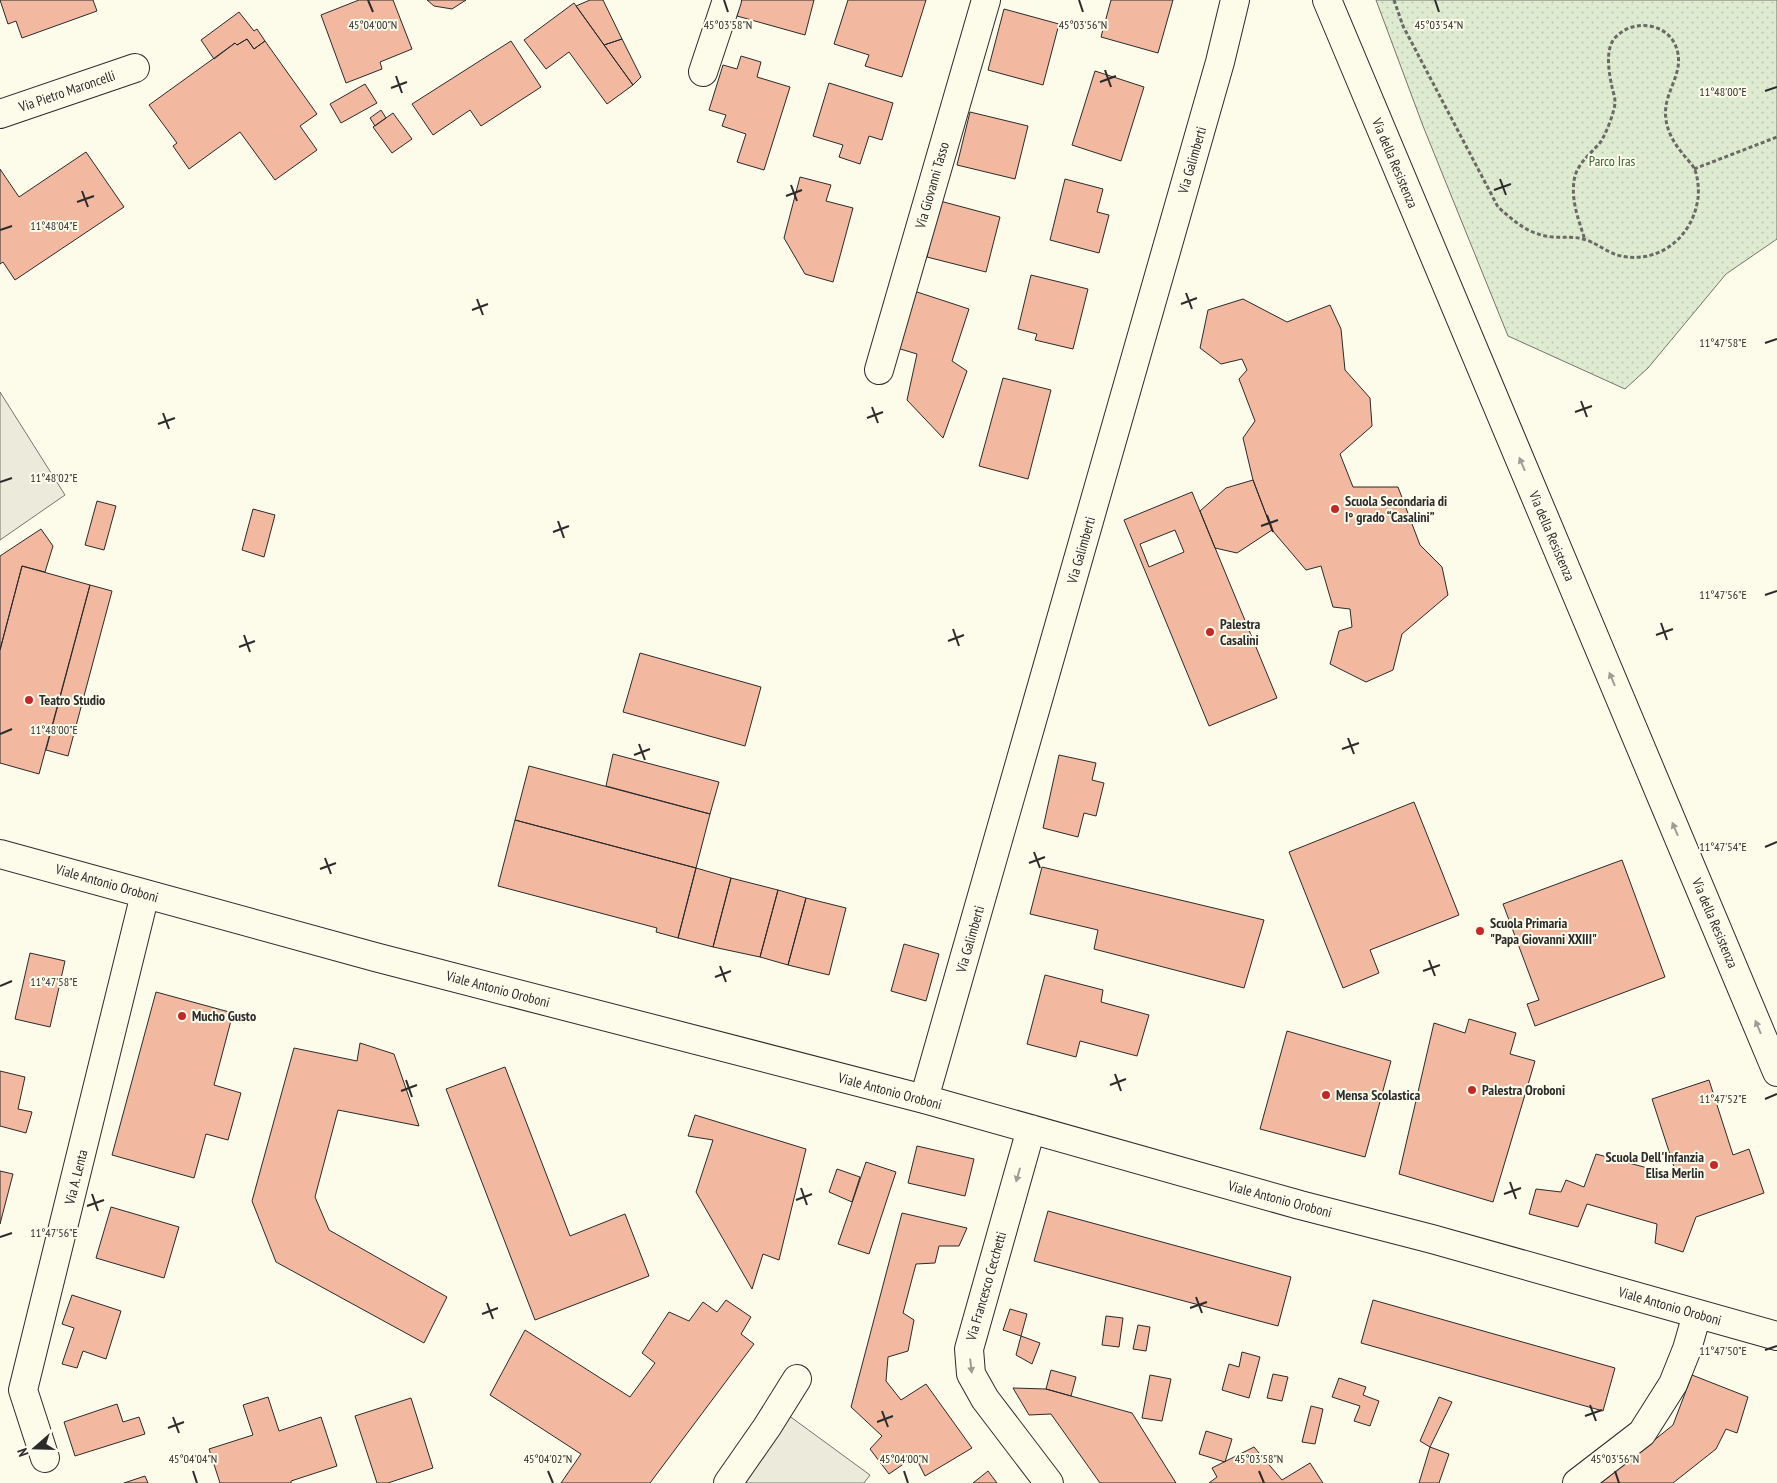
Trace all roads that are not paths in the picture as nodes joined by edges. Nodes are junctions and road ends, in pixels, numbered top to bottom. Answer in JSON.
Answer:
{"nodes":[{"id":1,"x":727,"y":0,"type":"edge"},
{"id":2,"x":986,"y":0,"type":"edge"},
{"id":3,"x":1236,"y":0,"type":"edge"},
{"id":4,"x":1323,"y":4,"type":"edge"},
{"id":5,"x":135,"y":68,"type":"dead end"},
{"id":6,"x":704,"y":72,"type":"dead end"},
{"id":7,"x":0,"y":114,"type":"edge"},
{"id":8,"x":879,"y":370,"type":"dead end"},
{"id":9,"x":0,"y":854,"type":"edge"},
{"id":10,"x":145,"y":894,"type":"junction"},
{"id":11,"x":1777,"y":1072,"type":"edge"},
{"id":12,"x":924,"y":1099,"type":"junction"},
{"id":13,"x":1031,"y":1129,"type":"junction"},
{"id":14,"x":1697,"y":1314,"type":"junction"},
{"id":15,"x":1777,"y":1336,"type":"edge"},
{"id":16,"x":797,"y":1379,"type":"dead end"},
{"id":17,"x":45,"y":1458,"type":"dead end"},
{"id":18,"x":728,"y":1483,"type":"edge"},
{"id":19,"x":1049,"y":1483,"type":"edge"},
{"id":20,"x":1577,"y":1483,"type":"edge"}],
"edges":[{"from":1,"to":6,"type":"street"},
{"from":2,"to":8,"type":"street","name":"Via Giovanni Tasso"},
{"from":3,"to":12,"type":"street","name":"Via Galimberti"},
{"from":11,"to":4,"type":"street","name":"Via della Resistenza","one_way":true},
{"from":5,"to":7,"type":"street","name":"Via Pietro Maroncelli"},
{"from":9,"to":10,"type":"street","name":"Viale Antonio Oroboni"},
{"from":10,"to":12,"type":"street","name":"Viale Antonio Oroboni"},
{"from":10,"to":17,"type":"street","name":"Via A. Lenta"},
{"from":12,"to":13,"type":"street","name":"Viale Antonio Oroboni"},
{"from":13,"to":14,"type":"street","name":"Viale Antonio Oroboni"},
{"from":13,"to":19,"type":"street","name":"Via Francesco Cecchetti","one_way":true},
{"from":14,"to":15,"type":"street","name":"Viale Antonio Oroboni"},
{"from":14,"to":20,"type":"street"},
{"from":16,"to":18,"type":"street"}]}
